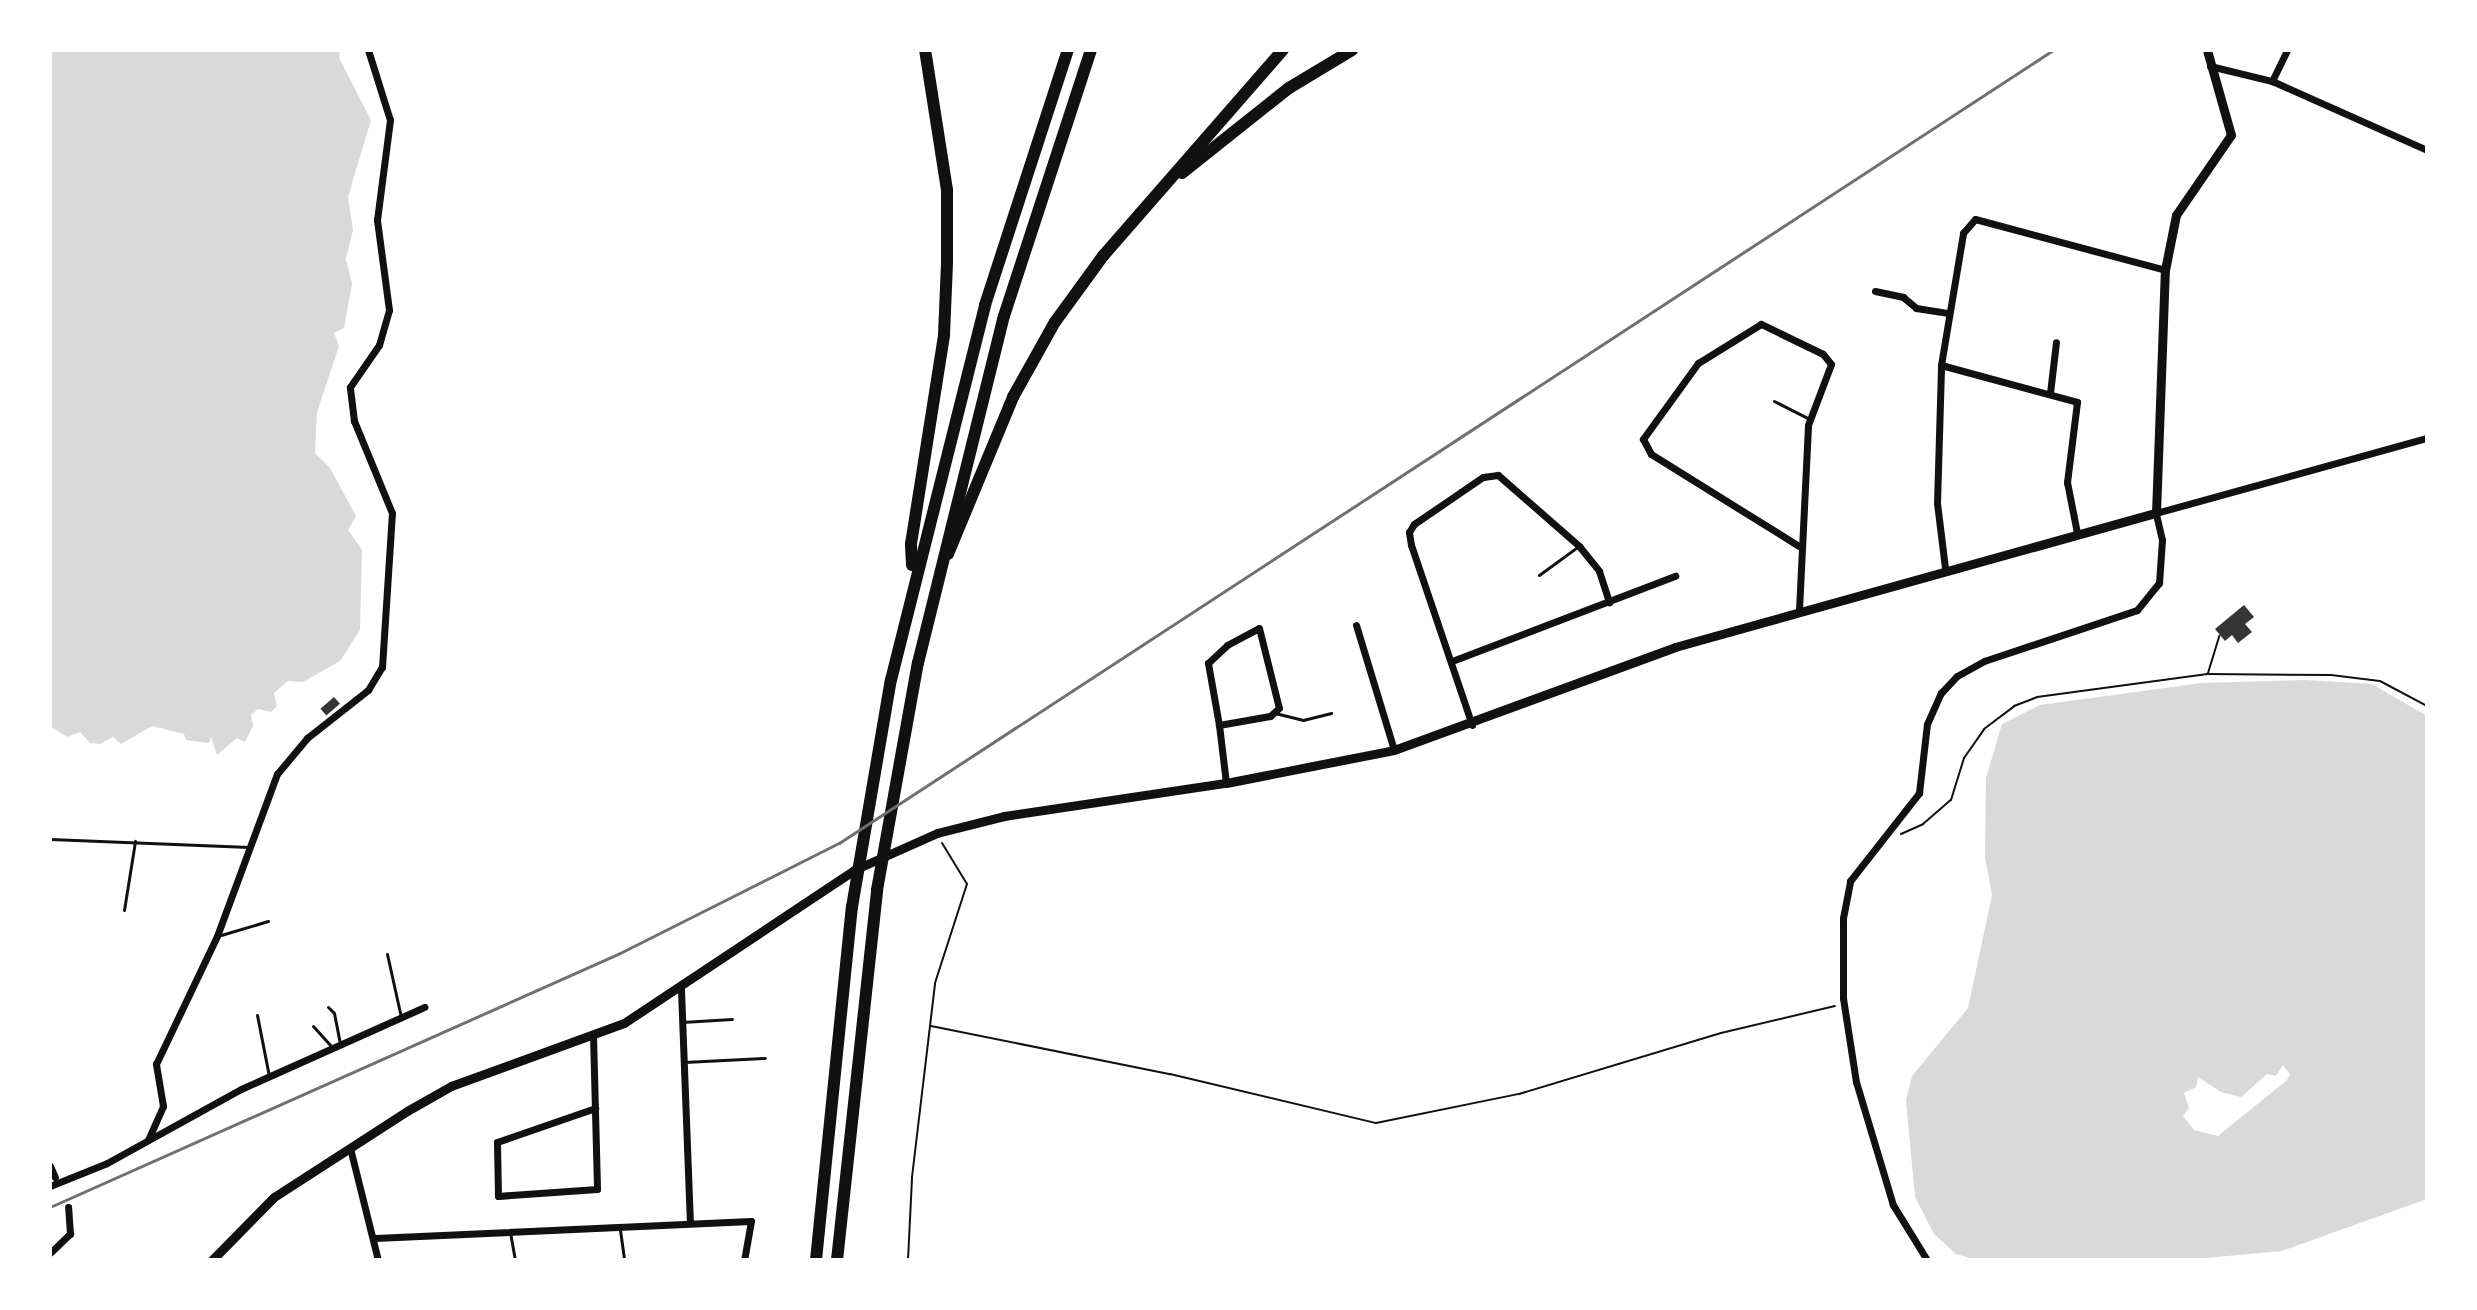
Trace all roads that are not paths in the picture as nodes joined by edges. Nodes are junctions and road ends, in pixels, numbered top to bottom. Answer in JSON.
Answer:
{"nodes":[{"id":1,"x":368,"y":50,"type":"edge"},
{"id":2,"x":925,"y":50,"type":"edge"},
{"id":3,"x":1068,"y":50,"type":"edge"},
{"id":4,"x":1091,"y":50,"type":"edge"},
{"id":5,"x":1283,"y":50,"type":"edge"},
{"id":6,"x":1352,"y":50,"type":"edge"},
{"id":7,"x":2207,"y":50,"type":"edge"},
{"id":8,"x":2287,"y":50,"type":"edge"},
{"id":9,"x":2210,"y":66,"type":"junction"},
{"id":10,"x":2272,"y":81,"type":"junction"},
{"id":11,"x":2427,"y":150,"type":"edge"},
{"id":12,"x":1155,"y":195,"type":"junction"},
{"id":13,"x":2165,"y":270,"type":"junction"},
{"id":14,"x":1875,"y":291,"type":"dead end"},
{"id":15,"x":1949,"y":313,"type":"junction"},
{"id":16,"x":2056,"y":342,"type":"dead end"},
{"id":17,"x":1941,"y":365,"type":"junction"},
{"id":18,"x":2050,"y":393,"type":"junction"},
{"id":19,"x":1774,"y":401,"type":"dead end"},
{"id":20,"x":1809,"y":419,"type":"junction"},
{"id":21,"x":2427,"y":438,"type":"edge"},
{"id":22,"x":2156,"y":513,"type":"junction"},
{"id":23,"x":2077,"y":533,"type":"junction"},
{"id":24,"x":1579,"y":546,"type":"junction"},
{"id":25,"x":1799,"y":546,"type":"junction"},
{"id":26,"x":1945,"y":568,"type":"junction"},
{"id":27,"x":938,"y":571,"type":"junction"},
{"id":28,"x":1539,"y":575,"type":"dead end"},
{"id":29,"x":1675,"y":576,"type":"dead end"},
{"id":30,"x":913,"y":580,"type":"junction"},
{"id":31,"x":1609,"y":602,"type":"junction"},
{"id":32,"x":1799,"y":610,"type":"junction"},
{"id":33,"x":1356,"y":625,"type":"dead end"},
{"id":34,"x":1452,"y":661,"type":"junction"},
{"id":35,"x":1275,"y":713,"type":"junction"},
{"id":36,"x":1331,"y":713,"type":"dead end"},
{"id":37,"x":1219,"y":725,"type":"junction"},
{"id":38,"x":1472,"y":725,"type":"junction"},
{"id":39,"x":1394,"y":750,"type":"junction"},
{"id":40,"x":1226,"y":783,"type":"junction"},
{"id":41,"x":50,"y":839,"type":"edge"},
{"id":42,"x":135,"y":841,"type":"junction"},
{"id":43,"x":249,"y":847,"type":"junction"},
{"id":44,"x":124,"y":910,"type":"dead end"},
{"id":45,"x":268,"y":921,"type":"dead end"},
{"id":46,"x":217,"y":936,"type":"junction"},
{"id":47,"x":387,"y":954,"type":"dead end"},
{"id":48,"x":681,"y":990,"type":"junction"},
{"id":49,"x":328,"y":1007,"type":"dead end"},
{"id":50,"x":424,"y":1007,"type":"dead end"},
{"id":51,"x":257,"y":1015,"type":"dead end"},
{"id":52,"x":401,"y":1017,"type":"junction"},
{"id":53,"x":732,"y":1019,"type":"dead end"},
{"id":54,"x":682,"y":1022,"type":"junction"},
{"id":55,"x":313,"y":1026,"type":"dead end"},
{"id":56,"x":593,"y":1035,"type":"junction"},
{"id":57,"x":336,"y":1046,"type":"junction"},
{"id":58,"x":765,"y":1058,"type":"dead end"},
{"id":59,"x":684,"y":1062,"type":"junction"},
{"id":60,"x":269,"y":1076,"type":"junction"},
{"id":61,"x":595,"y":1108,"type":"junction"},
{"id":62,"x":148,"y":1140,"type":"junction"},
{"id":63,"x":350,"y":1148,"type":"junction"},
{"id":64,"x":50,"y":1166,"type":"edge"},
{"id":65,"x":55,"y":1177,"type":"dead end"},
{"id":66,"x":50,"y":1186,"type":"edge"},
{"id":67,"x":68,"y":1207,"type":"dead end"},
{"id":68,"x":690,"y":1223,"type":"junction"},
{"id":69,"x":619,"y":1226,"type":"junction"},
{"id":70,"x":510,"y":1232,"type":"junction"},
{"id":71,"x":375,"y":1238,"type":"junction"},
{"id":72,"x":50,"y":1253,"type":"edge"},
{"id":73,"x":212,"y":1260,"type":"edge"},
{"id":74,"x":378,"y":1260,"type":"edge"},
{"id":75,"x":515,"y":1260,"type":"edge"},
{"id":76,"x":624,"y":1260,"type":"edge"},
{"id":77,"x":744,"y":1260,"type":"edge"},
{"id":78,"x":816,"y":1260,"type":"edge"},
{"id":79,"x":837,"y":1260,"type":"edge"},
{"id":80,"x":1927,"y":1260,"type":"edge"}],
"edges":[{"from":1,"to":43,"type":"street"},
{"from":2,"to":30,"type":"highway"},
{"from":3,"to":30,"type":"highway"},
{"from":4,"to":27,"type":"highway"},
{"from":5,"to":12,"type":"highway"},
{"from":6,"to":12,"type":"highway"},
{"from":7,"to":9,"type":"street"},
{"from":8,"to":10,"type":"street"},
{"from":9,"to":10,"type":"street"},
{"from":9,"to":13,"type":"street"},
{"from":10,"to":11,"type":"street"},
{"from":12,"to":27,"type":"highway"},
{"from":13,"to":15,"type":"street"},
{"from":13,"to":22,"type":"street"},
{"from":14,"to":15,"type":"street"},
{"from":15,"to":17,"type":"street"},
{"from":16,"to":18,"type":"street"},
{"from":17,"to":18,"type":"street"},
{"from":17,"to":26,"type":"street"},
{"from":18,"to":23,"type":"street"},
{"from":19,"to":20,"type":"lane"},
{"from":20,"to":25,"type":"street"},
{"from":20,"to":25,"type":"street"},
{"from":21,"to":22,"type":"street"},
{"from":22,"to":23,"type":"street"},
{"from":22,"to":80,"type":"street"},
{"from":23,"to":26,"type":"street"},
{"from":24,"to":28,"type":"lane"},
{"from":24,"to":31,"type":"street"},
{"from":24,"to":34,"type":"street"},
{"from":25,"to":32,"type":"street"},
{"from":26,"to":32,"type":"street"},
{"from":27,"to":79,"type":"highway"},
{"from":29,"to":31,"type":"street"},
{"from":30,"to":78,"type":"highway"},
{"from":31,"to":34,"type":"street"},
{"from":32,"to":38,"type":"street"},
{"from":33,"to":39,"type":"street"},
{"from":34,"to":38,"type":"street"},
{"from":35,"to":36,"type":"lane"},
{"from":35,"to":37,"type":"street"},
{"from":35,"to":37,"type":"street"},
{"from":37,"to":40,"type":"street"},
{"from":38,"to":39,"type":"street"},
{"from":39,"to":40,"type":"street"},
{"from":40,"to":48,"type":"street"},
{"from":41,"to":42,"type":"lane"},
{"from":42,"to":43,"type":"lane"},
{"from":42,"to":44,"type":"lane"},
{"from":43,"to":46,"type":"street"},
{"from":45,"to":46,"type":"lane"},
{"from":46,"to":62,"type":"street"},
{"from":47,"to":52,"type":"lane"},
{"from":48,"to":54,"type":"street"},
{"from":48,"to":56,"type":"street"},
{"from":49,"to":57,"type":"lane"},
{"from":50,"to":52,"type":"street"},
{"from":51,"to":60,"type":"lane"},
{"from":52,"to":57,"type":"street"},
{"from":53,"to":54,"type":"lane"},
{"from":54,"to":59,"type":"street"},
{"from":55,"to":57,"type":"lane"},
{"from":56,"to":61,"type":"street"},
{"from":56,"to":63,"type":"street"},
{"from":57,"to":60,"type":"street"},
{"from":58,"to":59,"type":"lane"},
{"from":59,"to":68,"type":"street"},
{"from":60,"to":62,"type":"street"},
{"from":61,"to":61,"type":"street"},
{"from":62,"to":66,"type":"street"},
{"from":63,"to":71,"type":"street"},
{"from":63,"to":73,"type":"street"},
{"from":64,"to":65,"type":"street"},
{"from":67,"to":72,"type":"street"},
{"from":68,"to":69,"type":"street"},
{"from":68,"to":77,"type":"street"},
{"from":69,"to":70,"type":"street"},
{"from":69,"to":76,"type":"lane"},
{"from":70,"to":71,"type":"street"},
{"from":70,"to":75,"type":"lane"},
{"from":71,"to":74,"type":"street"}]}
